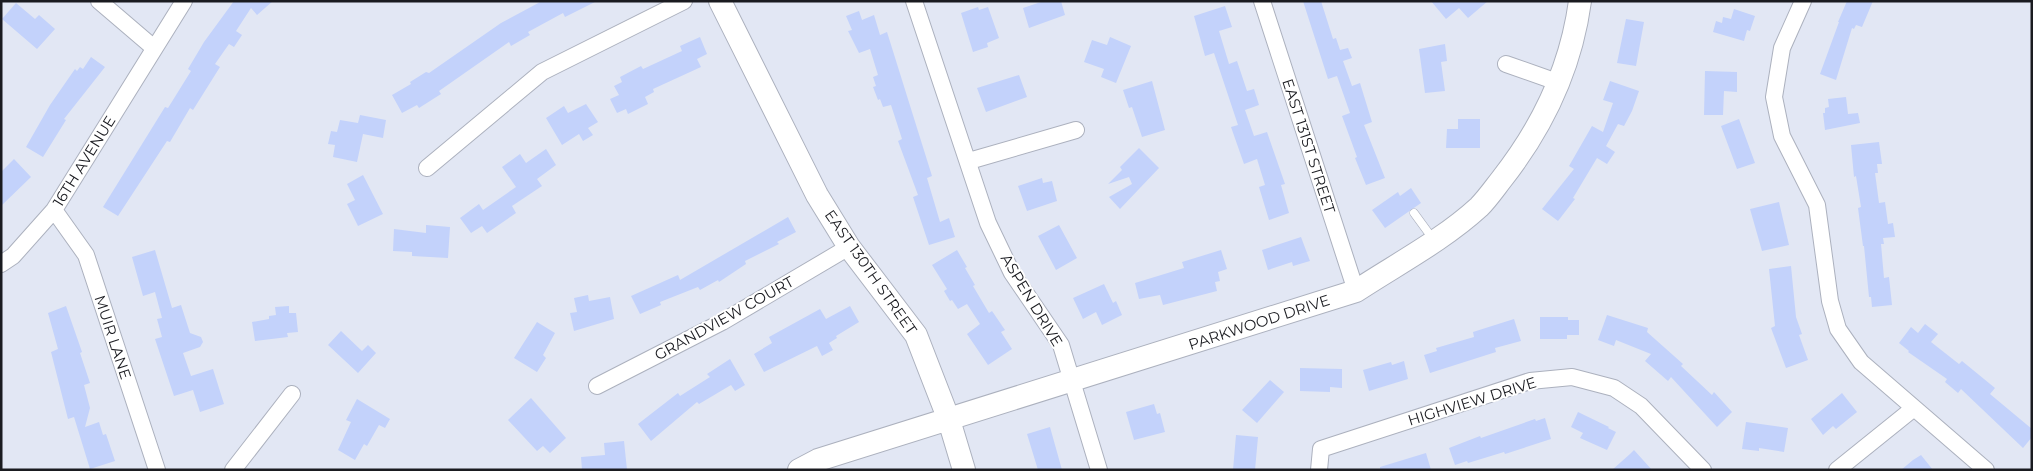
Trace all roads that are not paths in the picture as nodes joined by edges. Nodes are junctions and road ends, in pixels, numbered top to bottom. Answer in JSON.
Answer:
{"nodes":[{"id":1,"x":99,"y":1,"type":"edge"},
{"id":2,"x":184,"y":1,"type":"edge"},
{"id":3,"x":684,"y":1,"type":"edge"},
{"id":4,"x":720,"y":1,"type":"edge"},
{"id":5,"x":914,"y":1,"type":"edge"},
{"id":6,"x":1262,"y":1,"type":"edge"},
{"id":7,"x":1580,"y":1,"type":"edge"},
{"id":8,"x":1802,"y":1,"type":"edge"},
{"id":9,"x":154,"y":48,"type":"junction"},
{"id":10,"x":1506,"y":64,"type":"dead end"},
{"id":11,"x":1560,"y":83,"type":"junction"},
{"id":12,"x":1076,"y":130,"type":"dead end"},
{"id":13,"x":969,"y":161,"type":"junction"},
{"id":14,"x":428,"y":168,"type":"dead end"},
{"id":15,"x":54,"y":210,"type":"junction"},
{"id":16,"x":1414,"y":213,"type":"dead end"},
{"id":17,"x":1434,"y":240,"type":"junction"},
{"id":18,"x":849,"y":247,"type":"junction"},
{"id":19,"x":1,"y":264,"type":"edge"},
{"id":20,"x":1356,"y":291,"type":"junction"},
{"id":21,"x":1073,"y":381,"type":"junction"},
{"id":22,"x":597,"y":386,"type":"dead end"},
{"id":23,"x":292,"y":394,"type":"dead end"},
{"id":24,"x":1914,"y":408,"type":"junction"},
{"id":25,"x":949,"y":420,"type":"junction"},
{"id":26,"x":157,"y":470,"type":"edge"},
{"id":27,"x":233,"y":470,"type":"edge"},
{"id":28,"x":799,"y":470,"type":"edge"},
{"id":29,"x":964,"y":470,"type":"edge"},
{"id":30,"x":1099,"y":470,"type":"edge"},
{"id":31,"x":1319,"y":470,"type":"edge"},
{"id":32,"x":1703,"y":470,"type":"edge"},
{"id":33,"x":1837,"y":470,"type":"edge"},
{"id":34,"x":1986,"y":470,"type":"edge"}],
"edges":[{"from":1,"to":9,"type":"street"},
{"from":2,"to":9,"type":"street","name":"16TH AVENUE"},
{"from":3,"to":14,"type":"street"},
{"from":4,"to":18,"type":"street","name":"EAST 130TH STREET"},
{"from":5,"to":13,"type":"street","name":"ASPEN DRIVE"},
{"from":6,"to":20,"type":"street","name":"EAST 131ST STREET"},
{"from":7,"to":11,"type":"street","name":"PARKWOOD DRIVE"},
{"from":8,"to":24,"type":"street"},
{"from":9,"to":15,"type":"street","name":"16TH AVENUE"},
{"from":10,"to":11,"type":"street"},
{"from":11,"to":17,"type":"street","name":"PARKWOOD DRIVE"},
{"from":12,"to":13,"type":"street"},
{"from":13,"to":21,"type":"street","name":"ASPEN DRIVE"},
{"from":15,"to":19,"type":"street","name":"16TH AVENUE"},
{"from":15,"to":26,"type":"street","name":"MUIR LANE"},
{"from":16,"to":17,"type":"lane"},
{"from":17,"to":20,"type":"street","name":"PARKWOOD DRIVE"},
{"from":18,"to":22,"type":"street","name":"GRANDVIEW COURT"},
{"from":18,"to":25,"type":"street","name":"EAST 130TH STREET"},
{"from":20,"to":21,"type":"street","name":"PARKWOOD DRIVE"},
{"from":21,"to":25,"type":"street","name":"PARKWOOD DRIVE"},
{"from":21,"to":30,"type":"street","name":"ASPEN DRIVE"},
{"from":23,"to":27,"type":"street"},
{"from":24,"to":33,"type":"street"},
{"from":24,"to":34,"type":"street"},
{"from":25,"to":28,"type":"street","name":"PARKWOOD DRIVE"},
{"from":25,"to":29,"type":"street","name":"EAST 130TH STREET"},
{"from":31,"to":32,"type":"street","name":"HIGHVIEW DRIVE"}]}
